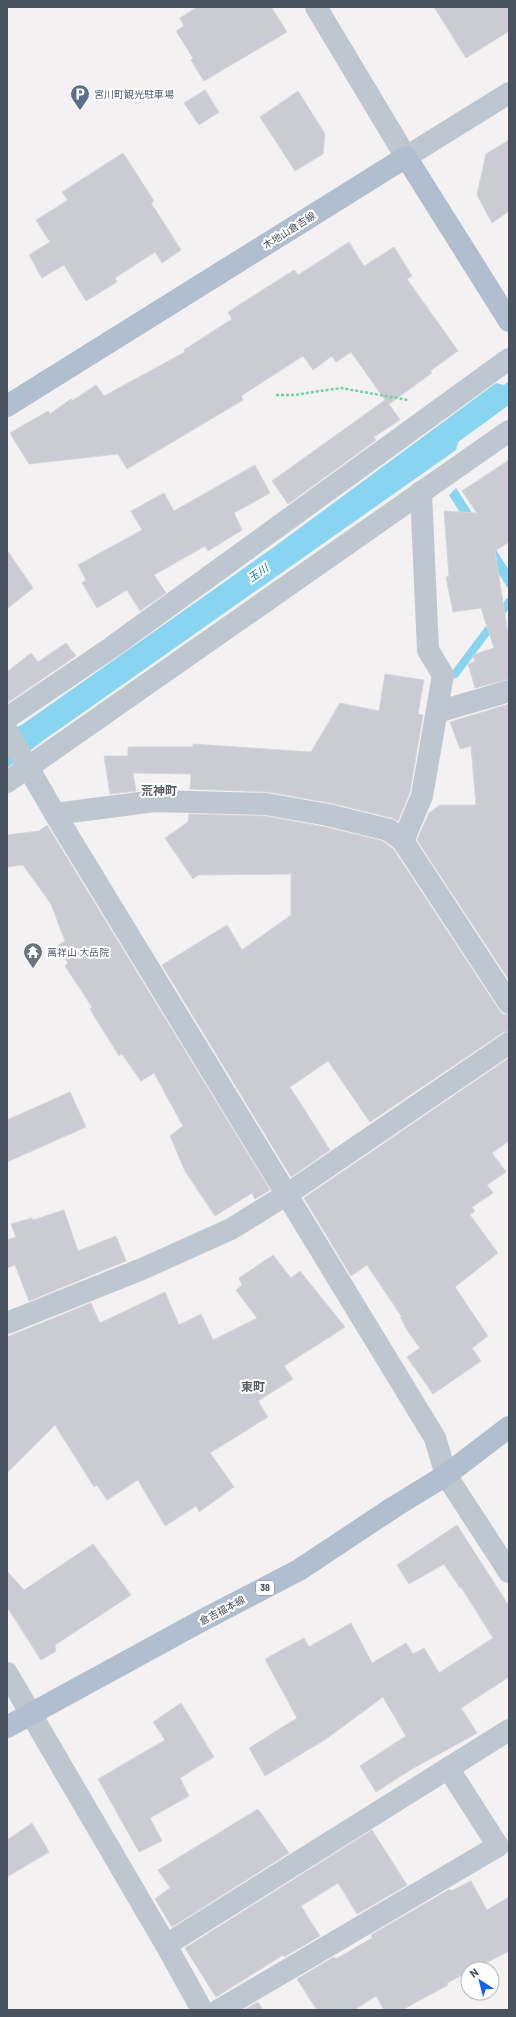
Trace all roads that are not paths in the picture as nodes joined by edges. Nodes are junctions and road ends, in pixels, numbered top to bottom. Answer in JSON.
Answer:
{"nodes":[{"id":1,"x":316,"y":7,"type":"edge"},
{"id":2,"x":509,"y":93,"type":"edge"},
{"id":3,"x":406,"y":157,"type":"junction"},
{"id":4,"x":509,"y":321,"type":"edge"},
{"id":5,"x":509,"y":359,"type":"edge"},
{"id":6,"x":7,"y":406,"type":"edge"},
{"id":7,"x":509,"y":431,"type":"edge"},
{"id":8,"x":420,"y":492,"type":"junction"},
{"id":9,"x":509,"y":691,"type":"edge"},
{"id":10,"x":436,"y":712,"type":"junction"},
{"id":11,"x":7,"y":718,"type":"edge"},
{"id":12,"x":7,"y":731,"type":"edge"},
{"id":13,"x":29,"y":767,"type":"junction"},
{"id":14,"x":7,"y":782,"type":"edge"},
{"id":15,"x":55,"y":814,"type":"junction"},
{"id":16,"x":402,"y":841,"type":"junction"},
{"id":17,"x":509,"y":1003,"type":"edge"},
{"id":18,"x":509,"y":1043,"type":"edge"},
{"id":19,"x":286,"y":1195,"type":"junction"},
{"id":20,"x":7,"y":1323,"type":"edge"},
{"id":21,"x":509,"y":1427,"type":"edge"},
{"id":22,"x":446,"y":1475,"type":"junction"},
{"id":23,"x":509,"y":1572,"type":"edge"},
{"id":24,"x":7,"y":1673,"type":"edge"},
{"id":25,"x":30,"y":1714,"type":"junction"},
{"id":26,"x":7,"y":1727,"type":"edge"},
{"id":27,"x":509,"y":1730,"type":"edge"},
{"id":28,"x":448,"y":1768,"type":"junction"},
{"id":29,"x":166,"y":1945,"type":"junction"},
{"id":30,"x":202,"y":2010,"type":"edge"},
{"id":31,"x":220,"y":2010,"type":"edge"}],
"edges":[{"from":1,"to":3,"type":"street"},
{"from":2,"to":3,"type":"street"},
{"from":3,"to":4,"type":"main road"},
{"from":3,"to":6,"type":"main road","name":"木地山倉吉線"},
{"from":5,"to":11,"type":"street"},
{"from":7,"to":8,"type":"street"},
{"from":8,"to":10,"type":"street"},
{"from":8,"to":13,"type":"street"},
{"from":9,"to":10,"type":"street"},
{"from":10,"to":16,"type":"street"},
{"from":12,"to":13,"type":"street"},
{"from":13,"to":14,"type":"street"},
{"from":13,"to":15,"type":"street"},
{"from":15,"to":16,"type":"street"},
{"from":15,"to":19,"type":"street"},
{"from":16,"to":17,"type":"street"},
{"from":18,"to":19,"type":"street"},
{"from":19,"to":20,"type":"street"},
{"from":19,"to":22,"type":"street"},
{"from":21,"to":22,"type":"main road","name":"倉吉福本線","number":"38"},
{"from":22,"to":23,"type":"street"},
{"from":22,"to":25,"type":"main road","name":"倉吉福本線","number":"38"},
{"from":24,"to":25,"type":"street"},
{"from":25,"to":26,"type":"main road","name":"倉吉福本線","number":"38"},
{"from":25,"to":29,"type":"street"},
{"from":27,"to":28,"type":"street"},
{"from":28,"to":29,"type":"street"},
{"from":28,"to":31,"type":"street"},
{"from":29,"to":30,"type":"street"}]}
